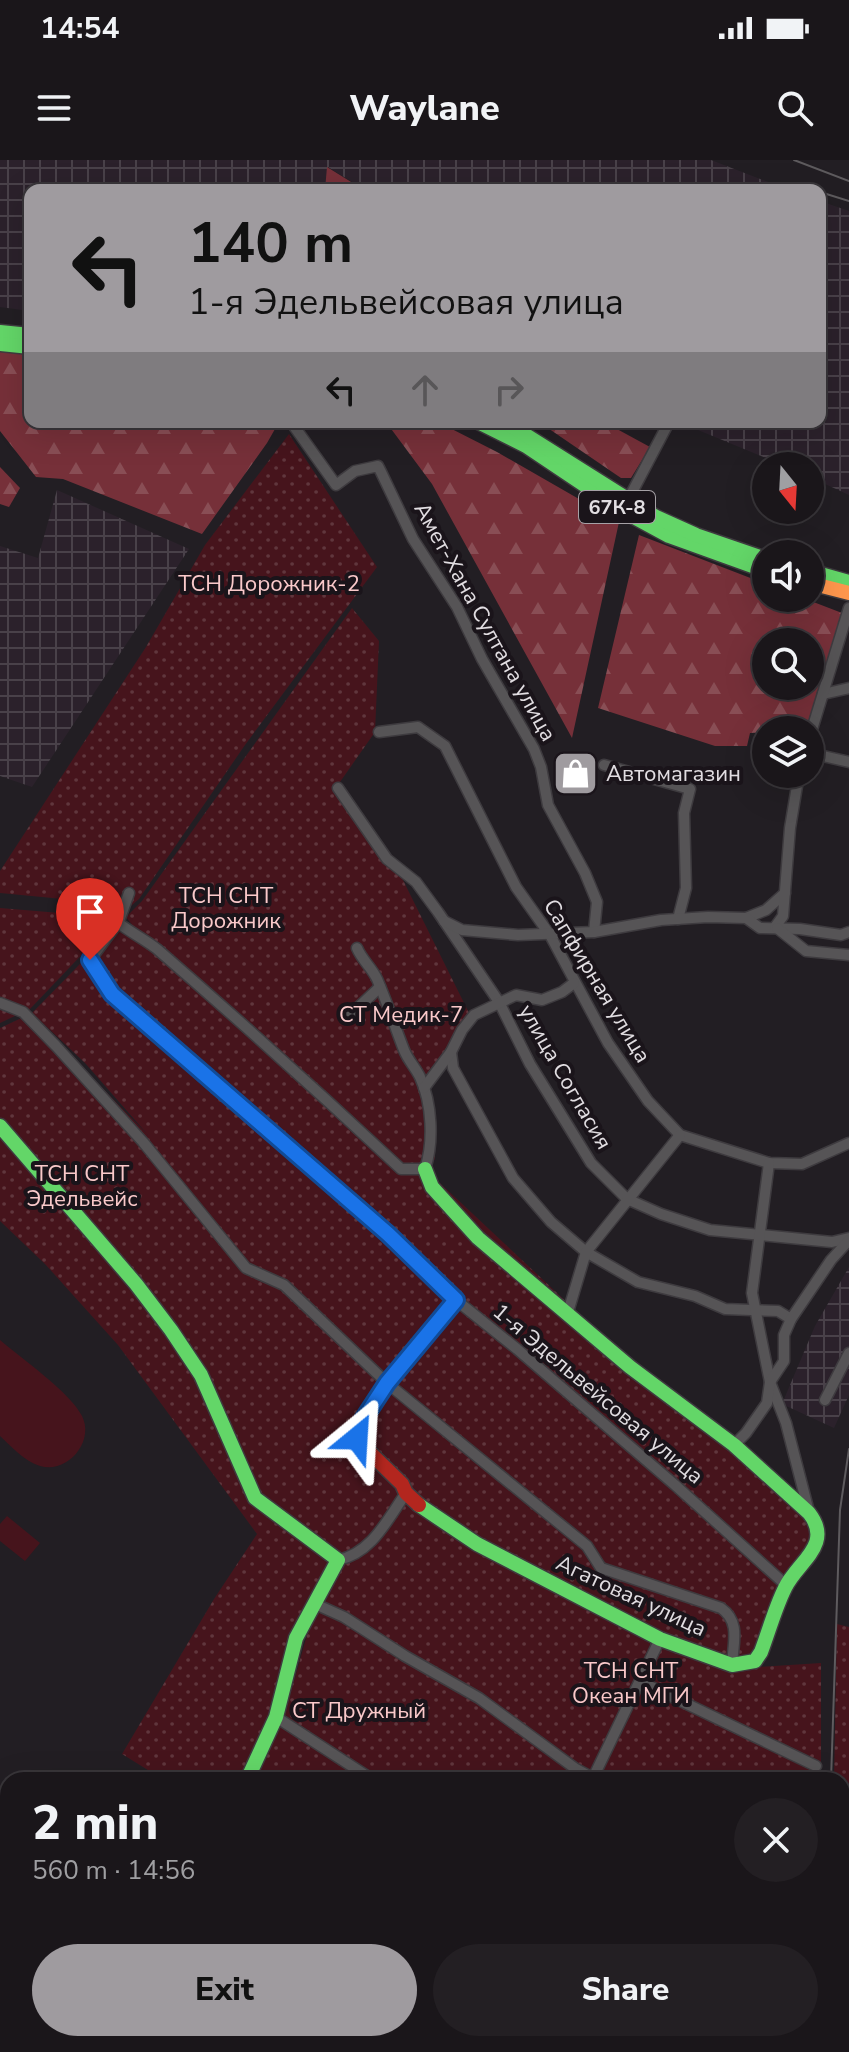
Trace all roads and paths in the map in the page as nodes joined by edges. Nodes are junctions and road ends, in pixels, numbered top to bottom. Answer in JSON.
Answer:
{"nodes":[{"id":1,"x":0,"y":332,"type":"edge"},
{"id":2,"x":24,"y":334,"type":"edge"},
{"id":3,"x":0,"y":344,"type":"edge"},
{"id":4,"x":24,"y":346,"type":"edge"},
{"id":5,"x":295,"y":428,"type":"edge"},
{"id":6,"x":490,"y":428,"type":"edge"},
{"id":7,"x":517,"y":428,"type":"edge"},
{"id":8,"x":666,"y":428,"type":"edge"},
{"id":9,"x":628,"y":500,"type":"junction"},
{"id":10,"x":752,"y":555,"type":"edge"},
{"id":11,"x":752,"y":567,"type":"edge"},
{"id":12,"x":824,"y":575,"type":"edge"},
{"id":13,"x":849,"y":582,"type":"edge"},
{"id":14,"x":824,"y":587,"type":"edge"},
{"id":15,"x":849,"y":593,"type":"edge"},
{"id":16,"x":849,"y":608,"type":"edge"},
{"id":17,"x":849,"y":688,"type":"edge"},
{"id":18,"x":824,"y":691,"type":"edge"},
{"id":19,"x":824,"y":694,"type":"edge"},
{"id":20,"x":379,"y":732,"type":"dead end"},
{"id":21,"x":824,"y":756,"type":"edge"},
{"id":22,"x":849,"y":762,"type":"edge"},
{"id":23,"x":604,"y":765,"type":"dead end"},
{"id":24,"x":338,"y":788,"type":"dead end"},
{"id":25,"x":797,"y":788,"type":"edge"},
{"id":26,"x":129,"y":893,"type":"dead end"},
{"id":27,"x":785,"y":893,"type":"junction"},
{"id":28,"x":102,"y":903,"type":"dead end"},
{"id":29,"x":746,"y":918,"type":"junction"},
{"id":30,"x":678,"y":919,"type":"junction"},
{"id":31,"x":443,"y":920,"type":"junction"},
{"id":32,"x":119,"y":921,"type":"junction"},
{"id":33,"x":775,"y":927,"type":"junction"},
{"id":34,"x":594,"y":932,"type":"junction"},
{"id":35,"x":849,"y":932,"type":"edge"},
{"id":36,"x":550,"y":935,"type":"junction"},
{"id":37,"x":357,"y":948,"type":"dead end"},
{"id":38,"x":849,"y":955,"type":"edge"},
{"id":39,"x":574,"y":983,"type":"junction"},
{"id":40,"x":380,"y":987,"type":"junction"},
{"id":41,"x":499,"y":1002,"type":"junction"},
{"id":42,"x":0,"y":1003,"type":"edge"},
{"id":43,"x":348,"y":1017,"type":"dead end"},
{"id":44,"x":451,"y":1052,"type":"junction"},
{"id":45,"x":424,"y":1088,"type":"junction"},
{"id":46,"x":0,"y":1126,"type":"edge"},
{"id":47,"x":680,"y":1135,"type":"junction"},
{"id":48,"x":849,"y":1143,"type":"edge"},
{"id":49,"x":769,"y":1163,"type":"junction"},
{"id":50,"x":425,"y":1169,"type":"junction"},
{"id":51,"x":627,"y":1199,"type":"junction"},
{"id":52,"x":759,"y":1236,"type":"junction"},
{"id":53,"x":849,"y":1239,"type":"edge"},
{"id":54,"x":586,"y":1252,"type":"junction"},
{"id":55,"x":456,"y":1300,"type":"junction"},
{"id":56,"x":755,"y":1309,"type":"junction"},
{"id":57,"x":568,"y":1312,"type":"junction"},
{"id":58,"x":791,"y":1319,"type":"junction"},
{"id":59,"x":849,"y":1353,"type":"edge"},
{"id":60,"x":770,"y":1382,"type":"junction"},
{"id":61,"x":387,"y":1383,"type":"junction"},
{"id":62,"x":825,"y":1400,"type":"dead end"},
{"id":63,"x":734,"y":1445,"type":"junction"},
{"id":64,"x":406,"y":1493,"type":"junction"},
{"id":65,"x":809,"y":1513,"type":"junction"},
{"id":66,"x":338,"y":1560,"type":"junction"},
{"id":67,"x":786,"y":1585,"type":"junction"},
{"id":68,"x":313,"y":1603,"type":"junction"},
{"id":69,"x":660,"y":1639,"type":"junction"},
{"id":70,"x":732,"y":1665,"type":"junction"},
{"id":71,"x":641,"y":1682,"type":"junction"},
{"id":72,"x":276,"y":1717,"type":"junction"},
{"id":73,"x":816,"y":1766,"type":"dead end"},
{"id":74,"x":251,"y":1772,"type":"edge"},
{"id":75,"x":361,"y":1772,"type":"edge"},
{"id":76,"x":581,"y":1772,"type":"edge"},
{"id":77,"x":597,"y":1772,"type":"edge"}],
"edges":[{"from":1,"to":2,"type":"street"},
{"from":3,"to":4,"type":"street"},
{"from":5,"to":34,"type":"street","name":"Амет-Хана Султана улица"},
{"from":6,"to":11,"type":"street","number":"67К-8"},
{"from":7,"to":9,"type":"street","number":"67К-8"},
{"from":8,"to":9,"type":"street"},
{"from":9,"to":10,"type":"street","number":"67К-8"},
{"from":12,"to":13,"type":"street"},
{"from":14,"to":15,"type":"street"},
{"from":16,"to":18,"type":"street"},
{"from":17,"to":19,"type":"street"},
{"from":20,"to":36,"type":"street","name":"Сапфирная улица"},
{"from":21,"to":22,"type":"street"},
{"from":23,"to":30,"type":"street"},
{"from":24,"to":31,"type":"street","name":"улица Согласия"},
{"from":25,"to":27,"type":"street"},
{"from":26,"to":32,"type":"street","name":"1-я Эдельвейсовая улица"},
{"from":27,"to":29,"type":"street"},
{"from":27,"to":33,"type":"street"},
{"from":28,"to":32,"type":"street"},
{"from":29,"to":30,"type":"street"},
{"from":29,"to":33,"type":"street"},
{"from":30,"to":34,"type":"street"},
{"from":31,"to":36,"type":"street"},
{"from":31,"to":41,"type":"street","name":"улица Согласия"},
{"from":32,"to":50,"type":"street"},
{"from":32,"to":55,"type":"street","name":"1-я Эдельвейсовая улица"},
{"from":33,"to":35,"type":"street"},
{"from":33,"to":38,"type":"street"},
{"from":34,"to":36,"type":"street"},
{"from":36,"to":39,"type":"street","name":"Сапфирная улица"},
{"from":37,"to":40,"type":"street"},
{"from":39,"to":41,"type":"street"},
{"from":39,"to":47,"type":"street","name":"Сапфирная улица"},
{"from":40,"to":43,"type":"street"},
{"from":40,"to":45,"type":"street"},
{"from":41,"to":44,"type":"street"},
{"from":41,"to":51,"type":"street","name":"улица Согласия"},
{"from":42,"to":61,"type":"street"},
{"from":44,"to":45,"type":"street"},
{"from":44,"to":54,"type":"street"},
{"from":45,"to":50,"type":"street"},
{"from":46,"to":66,"type":"street"},
{"from":47,"to":49,"type":"street","name":"Сапфирная улица"},
{"from":47,"to":51,"type":"street"},
{"from":48,"to":49,"type":"street","name":"Сапфирная улица"},
{"from":49,"to":52,"type":"street"},
{"from":50,"to":57,"type":"street"},
{"from":51,"to":52,"type":"street","name":"улица Согласия"},
{"from":51,"to":54,"type":"street"},
{"from":52,"to":53,"type":"street","name":"улица Согласия"},
{"from":52,"to":56,"type":"street"},
{"from":53,"to":58,"type":"street"},
{"from":54,"to":56,"type":"street"},
{"from":54,"to":57,"type":"street"},
{"from":55,"to":61,"type":"street","name":"Агатовая улица"},
{"from":55,"to":67,"type":"street","name":"1-я Эдельвейсовая улица"},
{"from":56,"to":58,"type":"street"},
{"from":56,"to":60,"type":"street"},
{"from":57,"to":63,"type":"street"},
{"from":58,"to":60,"type":"street"},
{"from":59,"to":62,"type":"street"},
{"from":60,"to":63,"type":"street"},
{"from":60,"to":65,"type":"street"},
{"from":61,"to":64,"type":"street","name":"Агатовая улица"},
{"from":61,"to":70,"type":"street"},
{"from":63,"to":65,"type":"street"},
{"from":64,"to":66,"type":"street"},
{"from":64,"to":69,"type":"street","name":"Агатовая улица"},
{"from":65,"to":67,"type":"street"},
{"from":66,"to":68,"type":"street"},
{"from":67,"to":70,"type":"street"},
{"from":68,"to":72,"type":"street"},
{"from":68,"to":76,"type":"street"},
{"from":69,"to":70,"type":"street","name":"Агатовая улица"},
{"from":69,"to":71,"type":"street"},
{"from":71,"to":73,"type":"street"},
{"from":71,"to":77,"type":"street"},
{"from":72,"to":74,"type":"street"},
{"from":72,"to":75,"type":"street"}]}
